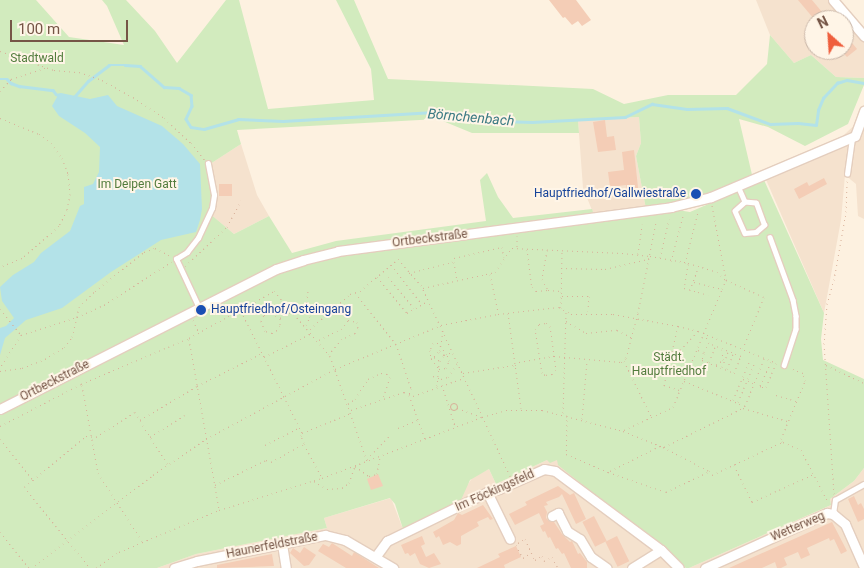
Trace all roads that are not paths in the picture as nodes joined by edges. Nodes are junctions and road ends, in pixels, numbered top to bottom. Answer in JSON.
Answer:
{"nodes":[{"id":1,"x":833,"y":0,"type":"edge"},
{"id":2,"x":864,"y":36,"type":"edge"},
{"id":3,"x":864,"y":111,"type":"edge"},
{"id":4,"x":857,"y":138,"type":"edge"},
{"id":5,"x":208,"y":164,"type":"road end"},
{"id":6,"x":847,"y":174,"type":"road end"},
{"id":7,"x":738,"y":186,"type":"junction"},
{"id":8,"x":745,"y":202,"type":"junction"},
{"id":9,"x":770,"y":237,"type":"dead end"},
{"id":10,"x":199,"y":308,"type":"junction"},
{"id":11,"x":784,"y":366,"type":"road end"},
{"id":12,"x":0,"y":408,"type":"edge"},
{"id":13,"x":864,"y":484,"type":"edge"},
{"id":14,"x":487,"y":492,"type":"junction"},
{"id":15,"x":833,"y":514,"type":"junction"},
{"id":16,"x":552,"y":516,"type":"dead end"},
{"id":17,"x":510,"y":538,"type":"dead end"},
{"id":18,"x":282,"y":544,"type":"junction"},
{"id":19,"x":661,"y":550,"type":"junction"},
{"id":20,"x":376,"y":556,"type":"junction"},
{"id":21,"x":864,"y":567,"type":"edge"},
{"id":22,"x":174,"y":568,"type":"edge"},
{"id":23,"x":286,"y":568,"type":"edge"},
{"id":24,"x":393,"y":568,"type":"edge"},
{"id":25,"x":607,"y":568,"type":"edge"},
{"id":26,"x":632,"y":568,"type":"edge"},
{"id":27,"x":679,"y":568,"type":"edge"},
{"id":28,"x":705,"y":568,"type":"edge"}],
"edges":[{"from":1,"to":2,"type":"street"},
{"from":3,"to":4,"type":"street"},
{"from":4,"to":6,"type":"lane"},
{"from":4,"to":7,"type":"street","name":"Ortbeckstraße"},
{"from":5,"to":10,"type":"lane"},
{"from":7,"to":8,"type":"lane"},
{"from":7,"to":10,"type":"street","name":"Ortbeckstraße"},
{"from":8,"to":8,"type":"lane"},
{"from":9,"to":11,"type":"lane"},
{"from":10,"to":12,"type":"street","name":"Ortbeckstraße"},
{"from":13,"to":15,"type":"lane"},
{"from":14,"to":17,"type":"street"},
{"from":14,"to":19,"type":"street","name":"Im Föckingsfeld"},
{"from":14,"to":20,"type":"street","name":"Im Föckingsfeld"},
{"from":15,"to":21,"type":"street","name":"Wetterweg"},
{"from":15,"to":28,"type":"street","name":"Wetterweg"},
{"from":16,"to":25,"type":"street"},
{"from":18,"to":20,"type":"street","name":"Haunerfeldstraße"},
{"from":18,"to":22,"type":"street","name":"Haunerfeldstraße"},
{"from":18,"to":23,"type":"street"},
{"from":19,"to":26,"type":"street"},
{"from":19,"to":27,"type":"street","name":"Im Föckingsfeld"},
{"from":20,"to":24,"type":"street","name":"Haunerfeldstraße"}]}
